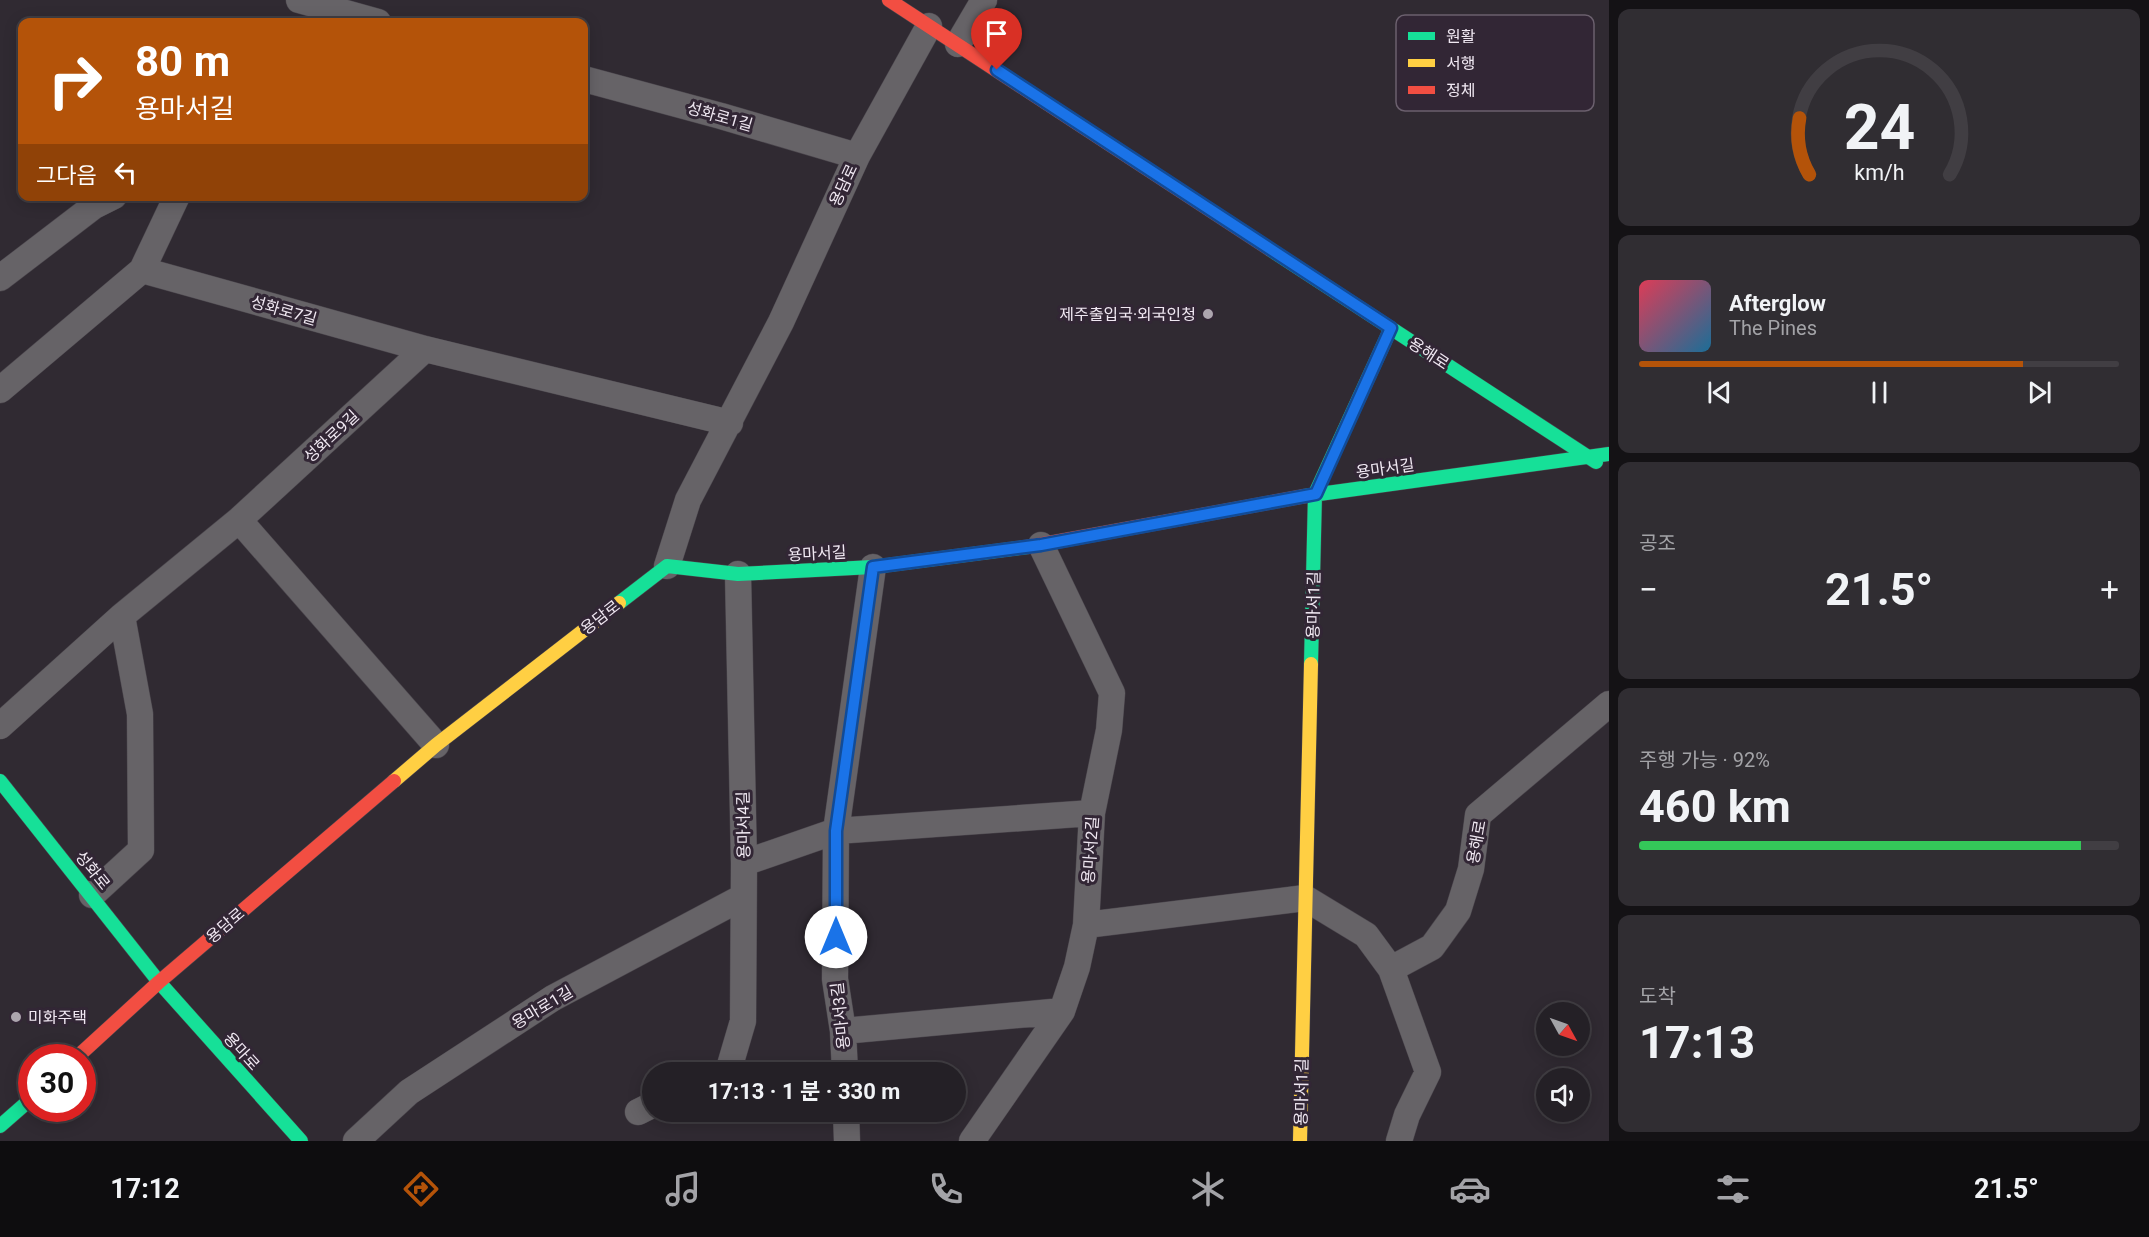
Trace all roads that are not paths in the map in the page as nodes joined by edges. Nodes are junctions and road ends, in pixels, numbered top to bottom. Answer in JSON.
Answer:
{"nodes":[{"id":1,"x":298,"y":0,"type":"edge"},
{"id":2,"x":889,"y":0,"type":"edge"},
{"id":3,"x":984,"y":0,"type":"edge"},
{"id":4,"x":321,"y":10,"type":"edge"},
{"id":5,"x":359,"y":18,"type":"edge"},
{"id":6,"x":929,"y":26,"type":"junction"},
{"id":7,"x":958,"y":44,"type":"junction"},
{"id":8,"x":588,"y":80,"type":"edge"},
{"id":9,"x":856,"y":156,"type":"junction"},
{"id":10,"x":104,"y":201,"type":"edge"},
{"id":11,"x":175,"y":201,"type":"edge"},
{"id":12,"x":142,"y":270,"type":"junction"},
{"id":13,"x":0,"y":278,"type":"edge"},
{"id":14,"x":1391,"y":328,"type":"junction"},
{"id":15,"x":425,"y":349,"type":"junction"},
{"id":16,"x":0,"y":390,"type":"edge"},
{"id":17,"x":730,"y":423,"type":"junction"},
{"id":18,"x":1609,"y":454,"type":"edge"},
{"id":19,"x":1588,"y":457,"type":"junction"},
{"id":20,"x":1609,"y":470,"type":"edge"},
{"id":21,"x":1316,"y":494,"type":"junction"},
{"id":22,"x":239,"y":520,"type":"junction"},
{"id":23,"x":1041,"y":545,"type":"junction"},
{"id":24,"x":666,"y":566,"type":"junction"},
{"id":25,"x":873,"y":567,"type":"junction"},
{"id":26,"x":738,"y":574,"type":"junction"},
{"id":27,"x":122,"y":616,"type":"junction"},
{"id":28,"x":1609,"y":704,"type":"edge"},
{"id":29,"x":0,"y":726,"type":"edge"},
{"id":30,"x":436,"y":745,"type":"junction"},
{"id":31,"x":0,"y":781,"type":"edge"},
{"id":32,"x":1092,"y":813,"type":"junction"},
{"id":33,"x":836,"y":831,"type":"junction"},
{"id":34,"x":744,"y":863,"type":"junction"},
{"id":35,"x":92,"y":895,"type":"junction"},
{"id":36,"x":743,"y":897,"type":"junction"},
{"id":37,"x":1305,"y":898,"type":"junction"},
{"id":38,"x":1086,"y":925,"type":"junction"},
{"id":39,"x":1391,"y":969,"type":"junction"},
{"id":40,"x":159,"y":982,"type":"junction"},
{"id":41,"x":1062,"y":1011,"type":"junction"},
{"id":42,"x":843,"y":1031,"type":"junction"},
{"id":43,"x":91,"y":1044,"type":"edge"},
{"id":44,"x":731,"y":1062,"type":"edge"},
{"id":45,"x":844,"y":1062,"type":"edge"},
{"id":46,"x":18,"y":1110,"type":"edge"},
{"id":47,"x":846,"y":1122,"type":"edge"},
{"id":48,"x":0,"y":1126,"type":"edge"},
{"id":49,"x":301,"y":1141,"type":"edge"},
{"id":50,"x":356,"y":1141,"type":"edge"},
{"id":51,"x":846,"y":1141,"type":"edge"},
{"id":52,"x":972,"y":1141,"type":"edge"},
{"id":53,"x":1300,"y":1141,"type":"edge"},
{"id":54,"x":1399,"y":1141,"type":"edge"}],
"edges":[{"from":1,"to":4,"type":"street"},
{"from":2,"to":6,"type":"street","name":"용해로"},
{"from":3,"to":7,"type":"street"},
{"from":4,"to":5,"type":"street"},
{"from":6,"to":7,"type":"street","name":"용해로"},
{"from":6,"to":9,"type":"street","name":"용담로"},
{"from":7,"to":14,"type":"street","name":"용해로"},
{"from":8,"to":9,"type":"street","name":"성화로1길"},
{"from":9,"to":17,"type":"street","name":"용담로"},
{"from":10,"to":13,"type":"street"},
{"from":11,"to":12,"type":"street"},
{"from":12,"to":15,"type":"street","name":"성화로7길"},
{"from":12,"to":16,"type":"street"},
{"from":14,"to":19,"type":"street","name":"용해로"},
{"from":14,"to":21,"type":"street","name":"용마서1길"},
{"from":15,"to":17,"type":"street"},
{"from":15,"to":22,"type":"street","name":"성화로9길"},
{"from":17,"to":24,"type":"street","name":"용담로"},
{"from":18,"to":19,"type":"street","name":"용마서길"},
{"from":19,"to":20,"type":"street","name":"용해로"},
{"from":19,"to":21,"type":"street","name":"용마서길"},
{"from":21,"to":23,"type":"street","name":"용마서길"},
{"from":21,"to":37,"type":"street","name":"용마서1길"},
{"from":22,"to":27,"type":"street","name":"성화로9길"},
{"from":22,"to":30,"type":"street"},
{"from":23,"to":25,"type":"street","name":"용마서길"},
{"from":23,"to":32,"type":"street","name":"용마서2길"},
{"from":24,"to":26,"type":"street","name":"용마서길"},
{"from":24,"to":30,"type":"street","name":"용담로"},
{"from":25,"to":26,"type":"street","name":"용마서길"},
{"from":25,"to":33,"type":"street","name":"용마서3길"},
{"from":26,"to":34,"type":"street","name":"용마서4길"},
{"from":27,"to":29,"type":"street","name":"성화로9길"},
{"from":27,"to":35,"type":"street"},
{"from":28,"to":39,"type":"street","name":"용해로"},
{"from":30,"to":40,"type":"street","name":"용담로"},
{"from":31,"to":35,"type":"street","name":"성화로"},
{"from":32,"to":33,"type":"street"},
{"from":32,"to":38,"type":"street","name":"용마서2길"},
{"from":33,"to":34,"type":"street"},
{"from":33,"to":42,"type":"street","name":"용마서3길"},
{"from":34,"to":36,"type":"street","name":"용마서4길"},
{"from":35,"to":40,"type":"street","name":"성화로"},
{"from":36,"to":44,"type":"street","name":"용마서4길"},
{"from":36,"to":50,"type":"street","name":"용마로1길"},
{"from":37,"to":38,"type":"street"},
{"from":37,"to":39,"type":"street"},
{"from":37,"to":53,"type":"street","name":"용마서1길"},
{"from":38,"to":41,"type":"street","name":"용마서2길"},
{"from":39,"to":54,"type":"street"},
{"from":40,"to":43,"type":"street","name":"용담로"},
{"from":40,"to":49,"type":"street","name":"용마로"},
{"from":41,"to":42,"type":"street"},
{"from":41,"to":52,"type":"street","name":"용마서2길"},
{"from":42,"to":45,"type":"street","name":"용마서3길"},
{"from":46,"to":48,"type":"street"},
{"from":47,"to":51,"type":"street"}]}
